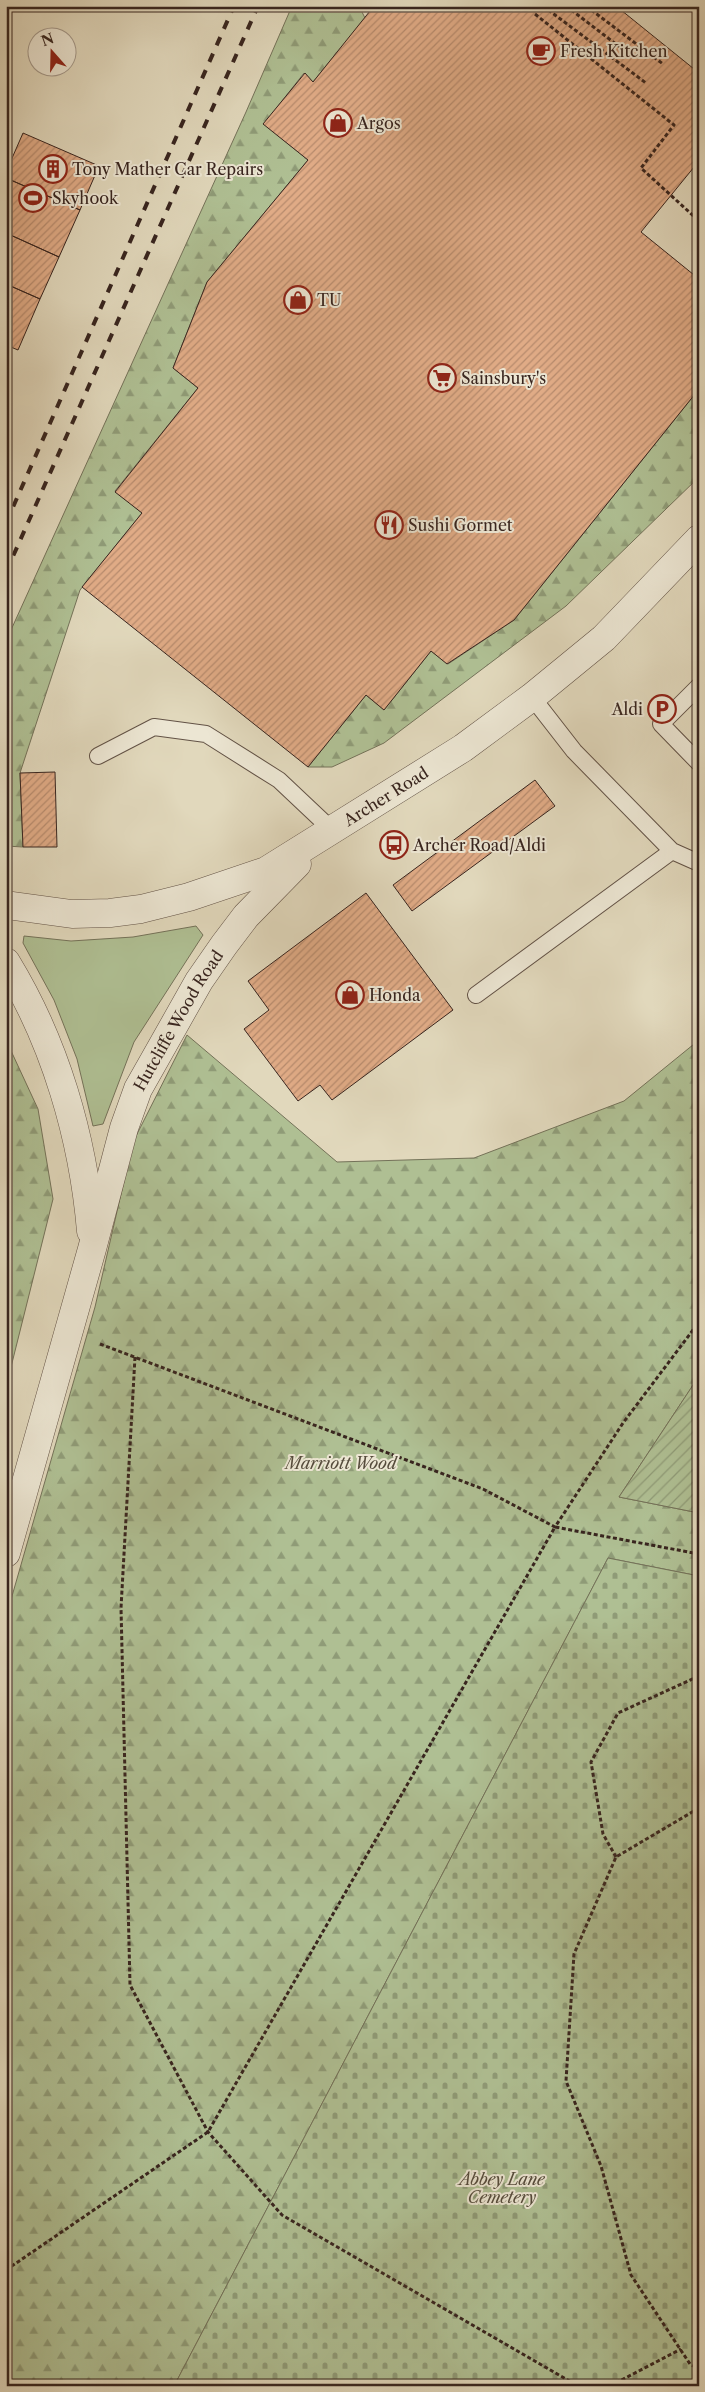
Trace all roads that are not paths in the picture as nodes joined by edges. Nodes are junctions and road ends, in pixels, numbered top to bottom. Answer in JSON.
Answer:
{"nodes":[{"id":1,"x":699,"y":539,"type":"edge"},
{"id":2,"x":699,"y":686,"type":"edge"},
{"id":3,"x":532,"y":697,"type":"junction"},
{"id":4,"x":98,"y":756,"type":"dead end"},
{"id":5,"x":699,"y":763,"type":"edge"},
{"id":6,"x":332,"y":830,"type":"junction"},
{"id":7,"x":672,"y":851,"type":"junction"},
{"id":8,"x":699,"y":863,"type":"edge"},
{"id":9,"x":6,"y":905,"type":"edge"},
{"id":10,"x":6,"y":962,"type":"edge"},
{"id":11,"x":476,"y":995,"type":"dead end"},
{"id":12,"x":92,"y":1250,"type":"junction"},
{"id":13,"x":6,"y":1553,"type":"edge"}],
"edges":[{"from":1,"to":3,"type":"street","name":"Archer Road"},
{"from":2,"to":5,"type":"lane"},
{"from":3,"to":6,"type":"street","name":"Archer Road"},
{"from":3,"to":7,"type":"lane"},
{"from":4,"to":6,"type":"lane"},
{"from":6,"to":9,"type":"street","name":"Archer Road"},
{"from":6,"to":12,"type":"street","name":"Hutcliffe Wood Road"},
{"from":7,"to":8,"type":"lane"},
{"from":7,"to":11,"type":"lane"},
{"from":10,"to":12,"type":"street","name":"Hutcliffe Wood Road"},
{"from":12,"to":13,"type":"street","name":"Hutcliffe Wood Road"}]}
